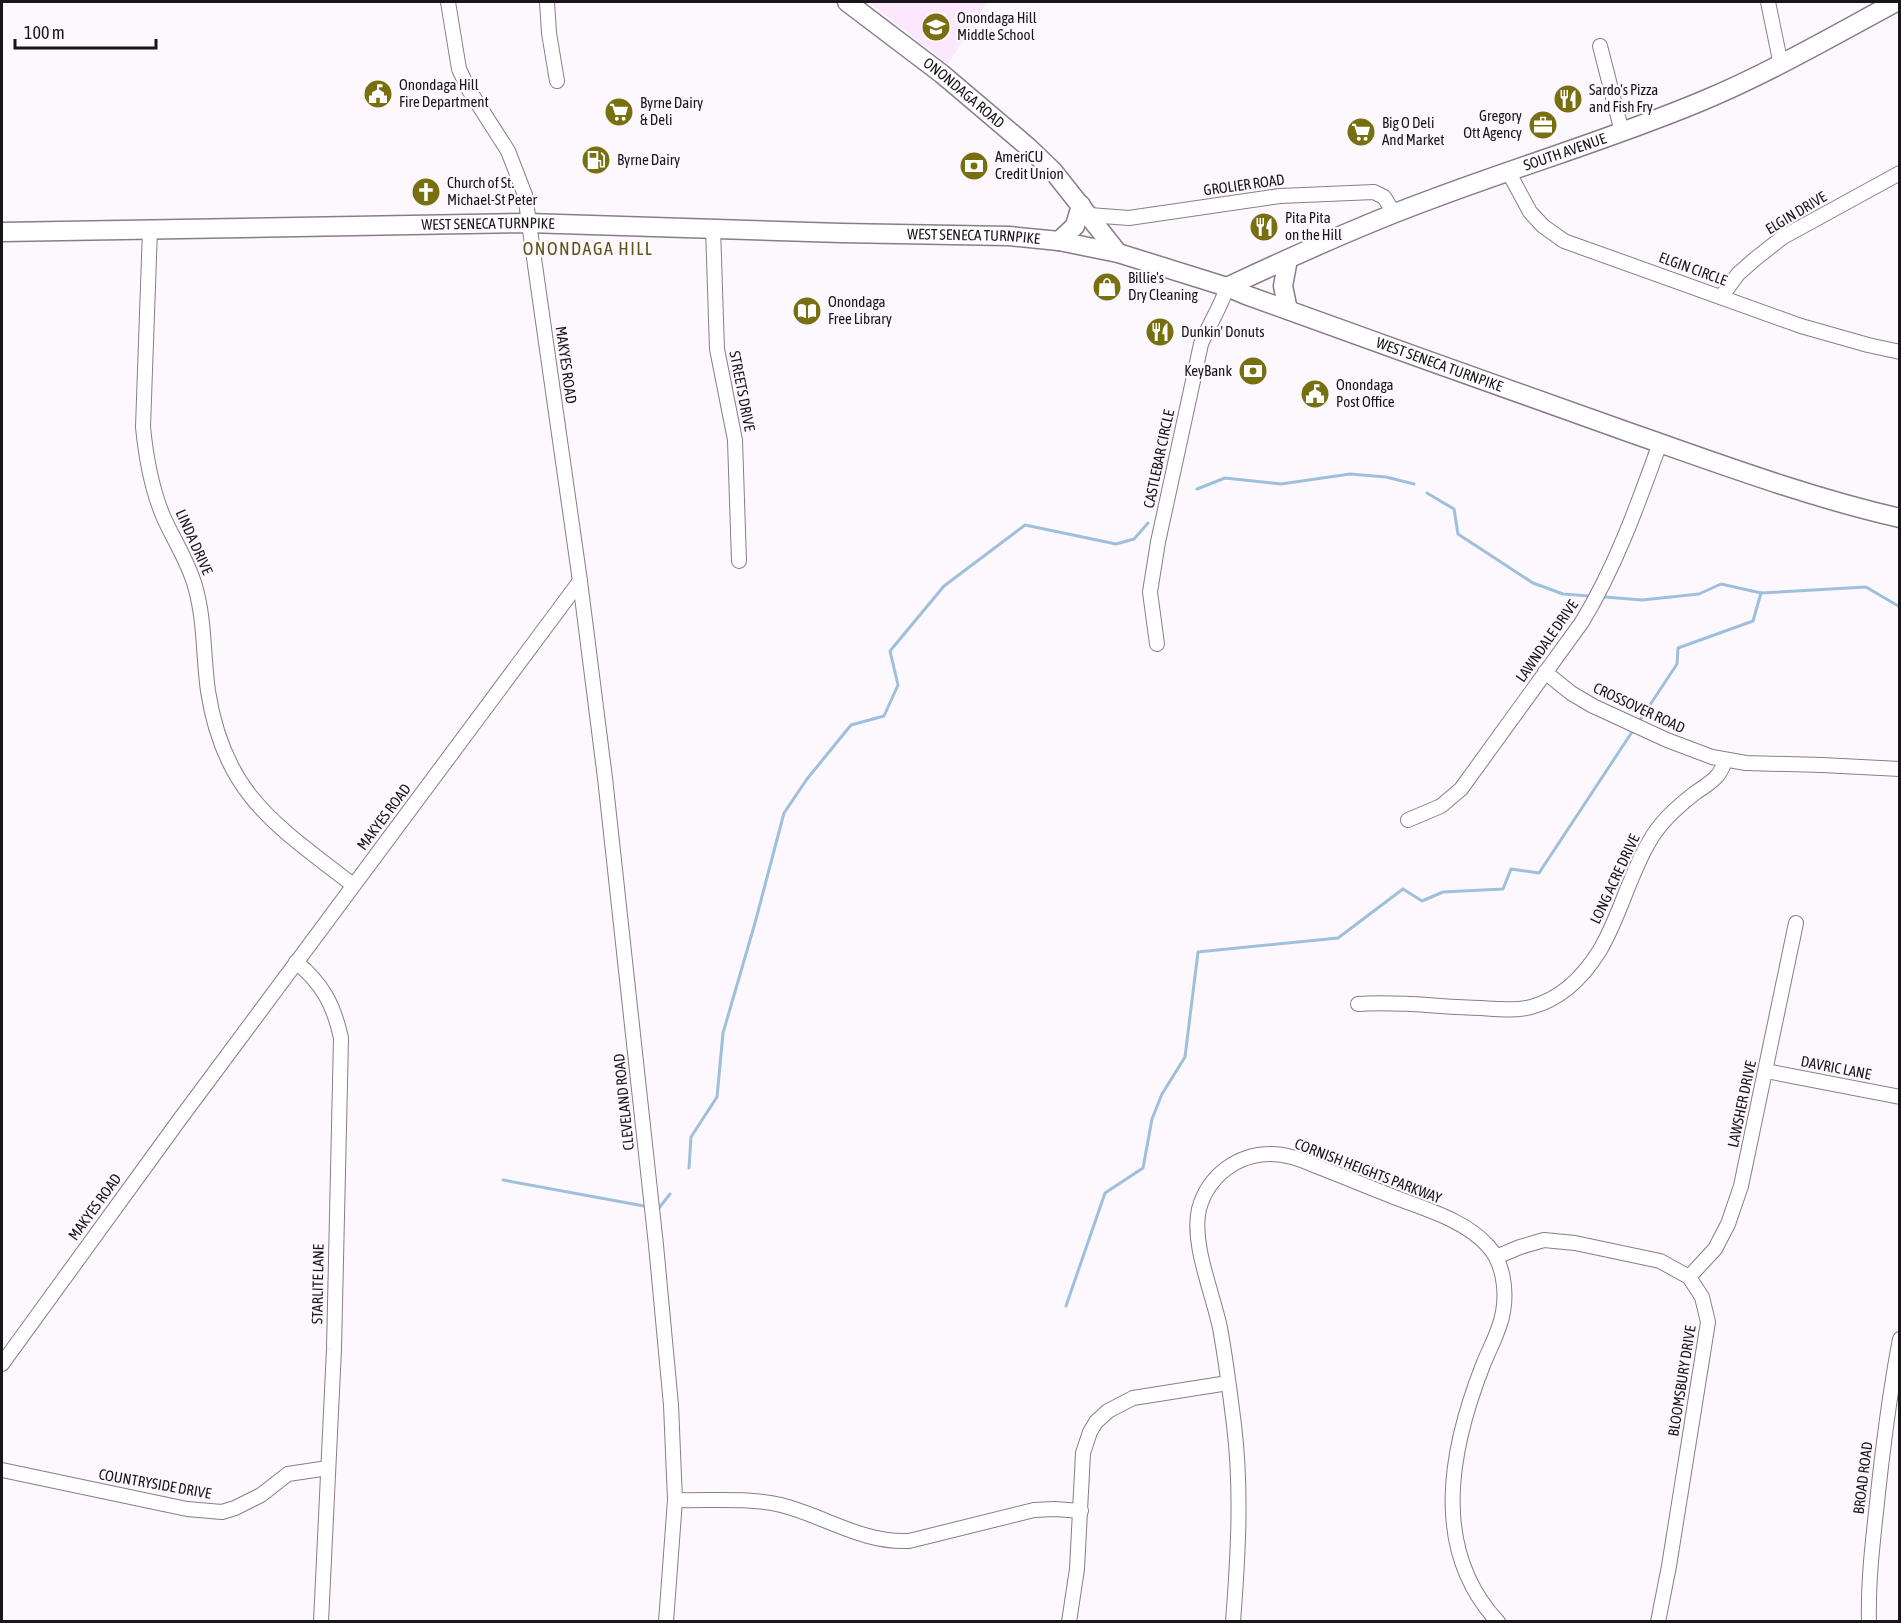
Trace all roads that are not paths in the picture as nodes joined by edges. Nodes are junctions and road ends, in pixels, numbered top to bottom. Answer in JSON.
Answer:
{"nodes":[{"id":1,"x":448,"y":2,"type":"edge"},
{"id":2,"x":547,"y":2,"type":"edge"},
{"id":3,"x":847,"y":2,"type":"edge"},
{"id":4,"x":1768,"y":2,"type":"edge"},
{"id":5,"x":1896,"y":2,"type":"edge"},
{"id":6,"x":1600,"y":46,"type":"dead end"},
{"id":7,"x":1781,"y":65,"type":"junction"},
{"id":8,"x":557,"y":81,"type":"dead end"},
{"id":9,"x":1622,"y":132,"type":"junction"},
{"id":10,"x":1508,"y":171,"type":"junction"},
{"id":11,"x":1899,"y":173,"type":"edge"},
{"id":12,"x":1085,"y":210,"type":"junction"},
{"id":13,"x":1394,"y":213,"type":"junction"},
{"id":14,"x":528,"y":223,"type":"junction"},
{"id":15,"x":712,"y":228,"type":"junction"},
{"id":16,"x":150,"y":230,"type":"junction"},
{"id":17,"x":2,"y":232,"type":"edge"},
{"id":18,"x":1059,"y":241,"type":"junction"},
{"id":19,"x":1118,"y":253,"type":"junction"},
{"id":20,"x":1288,"y":259,"type":"junction"},
{"id":21,"x":1227,"y":287,"type":"junction"},
{"id":22,"x":1721,"y":297,"type":"junction"},
{"id":23,"x":1288,"y":310,"type":"junction"},
{"id":24,"x":1899,"y":352,"type":"edge"},
{"id":25,"x":1660,"y":443,"type":"junction"},
{"id":26,"x":1899,"y":518,"type":"edge"},
{"id":27,"x":739,"y":561,"type":"dead end"},
{"id":28,"x":580,"y":581,"type":"junction"},
{"id":29,"x":1157,"y":644,"type":"dead end"},
{"id":30,"x":1545,"y":672,"type":"junction"},
{"id":31,"x":1726,"y":760,"type":"junction"},
{"id":32,"x":1899,"y":769,"type":"edge"},
{"id":33,"x":1408,"y":820,"type":"dead end"},
{"id":34,"x":353,"y":885,"type":"junction"},
{"id":35,"x":1796,"y":923,"type":"dead end"},
{"id":36,"x":296,"y":962,"type":"junction"},
{"id":37,"x":1358,"y":1004,"type":"dead end"},
{"id":38,"x":1766,"y":1071,"type":"junction"},
{"id":39,"x":1899,"y":1096,"type":"edge"},
{"id":40,"x":1496,"y":1257,"type":"junction"},
{"id":41,"x":1689,"y":1277,"type":"junction"},
{"id":42,"x":1899,"y":1339,"type":"edge"},
{"id":43,"x":1898,"y":1356,"type":"edge"},
{"id":44,"x":2,"y":1364,"type":"edge"},
{"id":45,"x":1228,"y":1383,"type":"junction"},
{"id":46,"x":328,"y":1468,"type":"junction"},
{"id":47,"x":2,"y":1470,"type":"edge"},
{"id":48,"x":675,"y":1500,"type":"junction"},
{"id":49,"x":1081,"y":1511,"type":"junction"},
{"id":50,"x":321,"y":1622,"type":"edge"},
{"id":51,"x":666,"y":1622,"type":"edge"},
{"id":52,"x":1069,"y":1622,"type":"edge"},
{"id":53,"x":1233,"y":1622,"type":"edge"},
{"id":54,"x":1498,"y":1622,"type":"edge"},
{"id":55,"x":1658,"y":1622,"type":"edge"},
{"id":56,"x":1869,"y":1622,"type":"edge"}],
"edges":[{"from":1,"to":14,"type":"street","name":"MAKYES ROAD"},
{"from":2,"to":8,"type":"street"},
{"from":3,"to":12,"type":"main road","name":"ONONDAGA ROAD"},
{"from":4,"to":7,"type":"street"},
{"from":5,"to":7,"type":"main road","name":"SOUTH AVENUE"},
{"from":6,"to":9,"type":"street"},
{"from":7,"to":9,"type":"main road","name":"SOUTH AVENUE"},
{"from":9,"to":10,"type":"main road","name":"SOUTH AVENUE"},
{"from":10,"to":13,"type":"main road","name":"SOUTH AVENUE"},
{"from":10,"to":22,"type":"street","name":"ELGIN CIRCLE"},
{"from":11,"to":22,"type":"street","name":"ELGIN DRIVE"},
{"from":12,"to":13,"type":"street","name":"GROLIER ROAD"},
{"from":12,"to":18,"type":"main road"},
{"from":12,"to":19,"type":"main road","name":"ONONDAGA ROAD"},
{"from":13,"to":20,"type":"main road","name":"SOUTH AVENUE"},
{"from":14,"to":15,"type":"main road","name":"WEST SENECA TURNPIKE"},
{"from":14,"to":16,"type":"main road","name":"WEST SENECA TURNPIKE"},
{"from":14,"to":28,"type":"street","name":"MAKYES ROAD"},
{"from":15,"to":18,"type":"main road","name":"WEST SENECA TURNPIKE"},
{"from":15,"to":27,"type":"street","name":"STREETS DRIVE"},
{"from":16,"to":17,"type":"main road","name":"WEST SENECA TURNPIKE"},
{"from":16,"to":34,"type":"street","name":"LINDA DRIVE"},
{"from":18,"to":19,"type":"main road","name":"WEST SENECA TURNPIKE"},
{"from":19,"to":21,"type":"main road","name":"WEST SENECA TURNPIKE"},
{"from":20,"to":21,"type":"main road","name":"SOUTH AVENUE"},
{"from":20,"to":23,"type":"main road"},
{"from":21,"to":23,"type":"main road","name":"WEST SENECA TURNPIKE"},
{"from":21,"to":29,"type":"street","name":"CASTLEBAR CIRCLE"},
{"from":22,"to":24,"type":"street","name":"ELGIN CIRCLE"},
{"from":23,"to":25,"type":"main road","name":"WEST SENECA TURNPIKE"},
{"from":25,"to":26,"type":"main road","name":"WEST SENECA TURNPIKE"},
{"from":25,"to":30,"type":"street","name":"LAWNDALE DRIVE"},
{"from":28,"to":34,"type":"street","name":"MAKYES ROAD"},
{"from":28,"to":48,"type":"street","name":"CLEVELAND ROAD"},
{"from":30,"to":31,"type":"street","name":"CROSSOVER ROAD"},
{"from":30,"to":33,"type":"street","name":"LAWNDALE DRIVE"},
{"from":31,"to":32,"type":"street"},
{"from":31,"to":37,"type":"street","name":"LONG ACRE DRIVE"},
{"from":34,"to":36,"type":"street","name":"MAKYES ROAD"},
{"from":35,"to":38,"type":"street","name":"LAWSHER DRIVE"},
{"from":36,"to":44,"type":"street","name":"MAKYES ROAD"},
{"from":36,"to":46,"type":"street","name":"STARLITE LANE"},
{"from":38,"to":39,"type":"street","name":"DAVRIC LANE"},
{"from":38,"to":41,"type":"street","name":"LAWSHER DRIVE"},
{"from":40,"to":41,"type":"street"},
{"from":40,"to":45,"type":"street","name":"CORNISH HEIGHTS PARKWAY"},
{"from":40,"to":54,"type":"street","name":"CORNISH HEIGHTS PARKWAY"},
{"from":41,"to":55,"type":"street","name":"BLOOMSBURY DRIVE"},
{"from":42,"to":43,"type":"street","name":"BROAD ROAD"},
{"from":43,"to":56,"type":"street","name":"BROAD ROAD"},
{"from":45,"to":49,"type":"street"},
{"from":45,"to":53,"type":"street","name":"CORNISH HEIGHTS PARKWAY"},
{"from":46,"to":47,"type":"street","name":"COUNTRYSIDE DRIVE"},
{"from":46,"to":50,"type":"street","name":"STARLITE LANE"},
{"from":48,"to":49,"type":"street"},
{"from":48,"to":51,"type":"street","name":"CLEVELAND ROAD"},
{"from":49,"to":52,"type":"street"}]}
